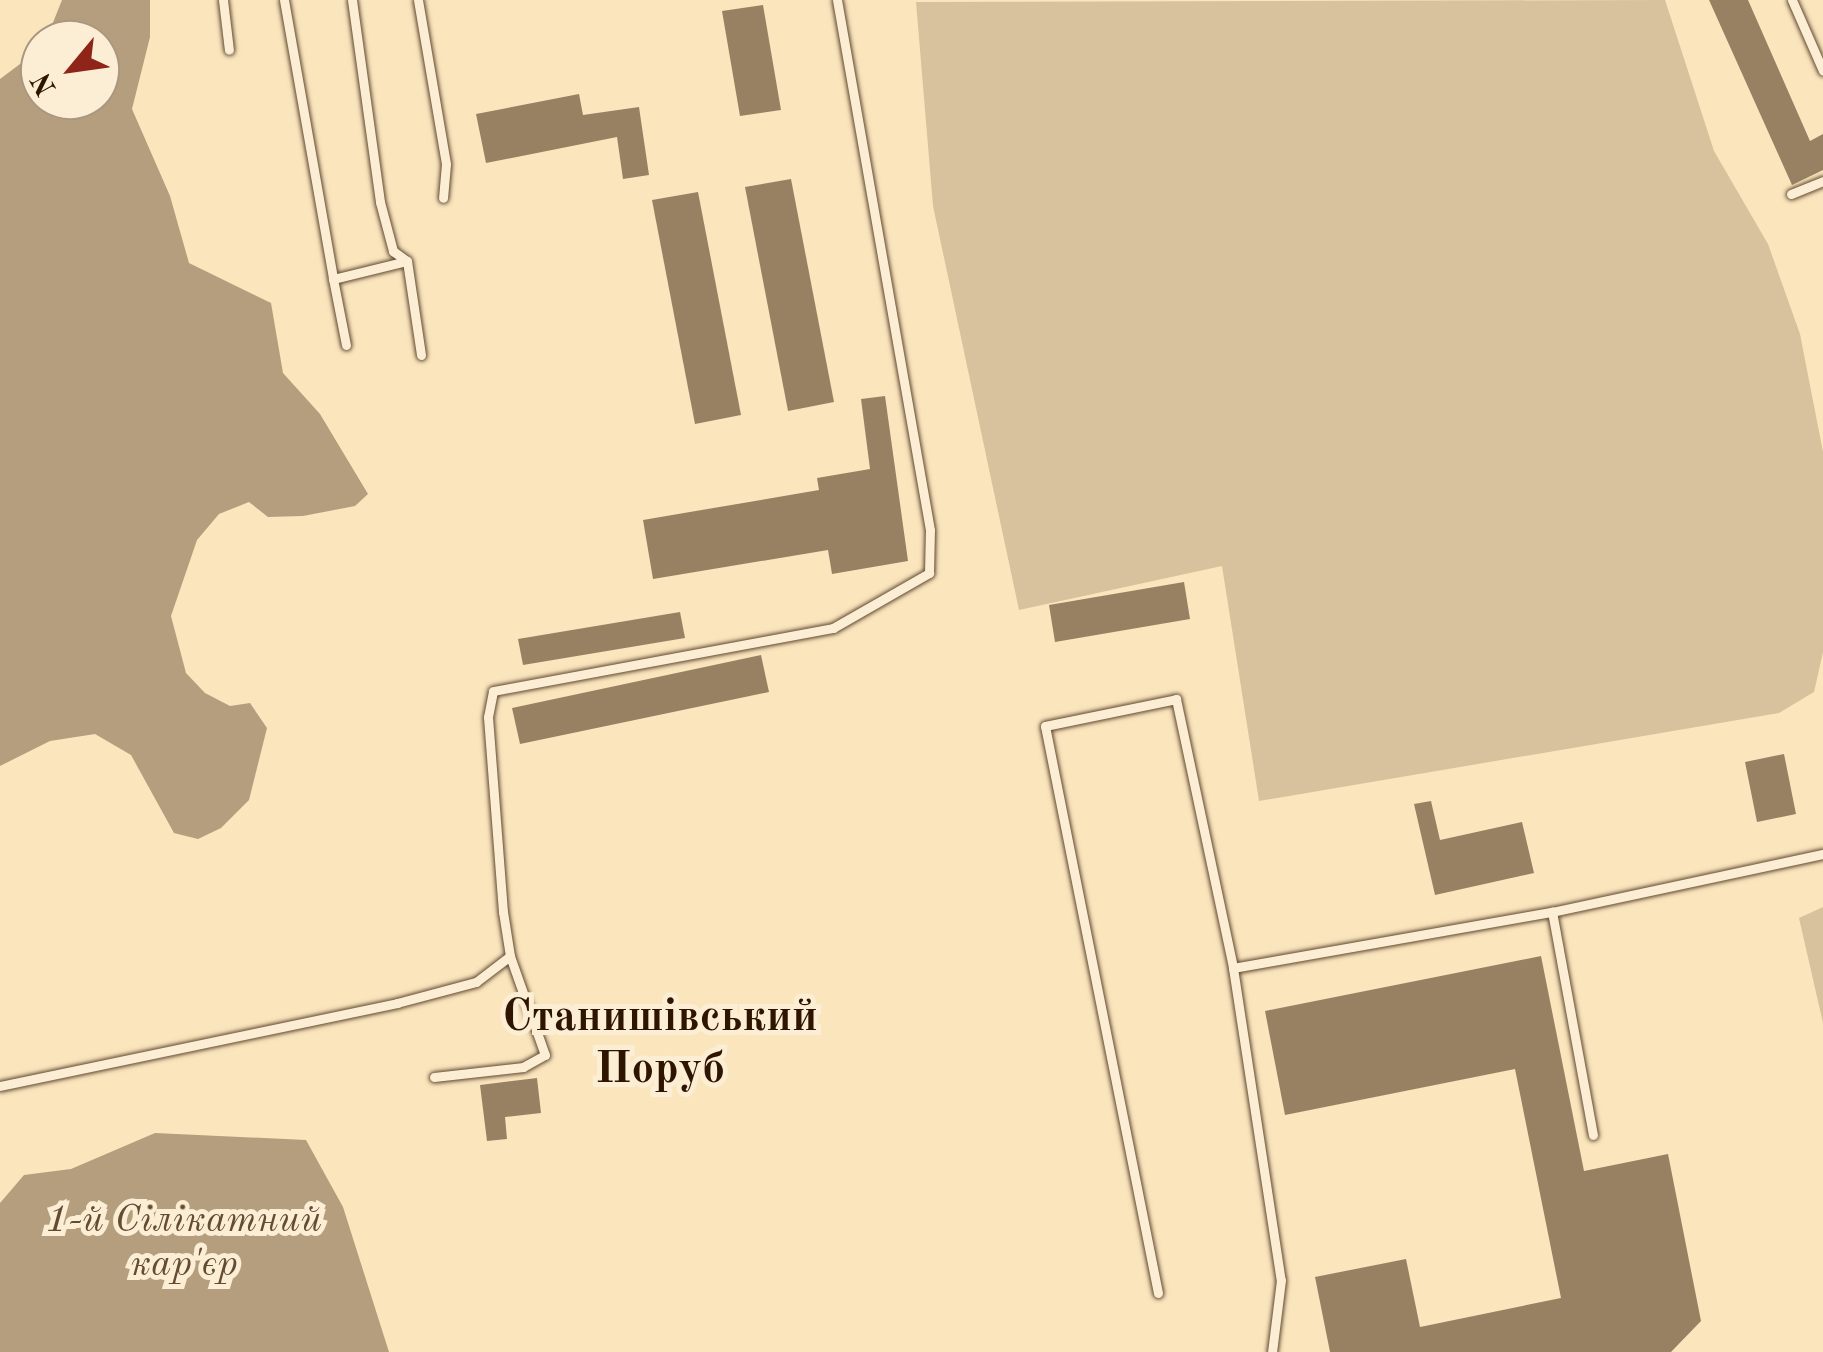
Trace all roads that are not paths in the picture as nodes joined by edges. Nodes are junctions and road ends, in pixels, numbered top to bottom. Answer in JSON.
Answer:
{"nodes":[{"id":1,"x":223,"y":0,"type":"edge"},
{"id":2,"x":284,"y":0,"type":"edge"},
{"id":3,"x":352,"y":0,"type":"edge"},
{"id":4,"x":418,"y":0,"type":"edge"},
{"id":5,"x":836,"y":0,"type":"edge"},
{"id":6,"x":1792,"y":0,"type":"edge"},
{"id":7,"x":228,"y":50,"type":"dead end"},
{"id":8,"x":1823,"y":71,"type":"edge"},
{"id":9,"x":1823,"y":182,"type":"edge"},
{"id":10,"x":1791,"y":194,"type":"dead end"},
{"id":11,"x":442,"y":198,"type":"dead end"},
{"id":12,"x":408,"y":262,"type":"junction"},
{"id":13,"x":333,"y":279,"type":"junction"},
{"id":14,"x":346,"y":344,"type":"dead end"},
{"id":15,"x":421,"y":355,"type":"dead end"},
{"id":16,"x":1823,"y":854,"type":"edge"},
{"id":17,"x":1552,"y":912,"type":"junction"},
{"id":18,"x":510,"y":956,"type":"junction"},
{"id":19,"x":1233,"y":968,"type":"junction"},
{"id":20,"x":434,"y":1077,"type":"dead end"},
{"id":21,"x":0,"y":1086,"type":"edge"},
{"id":22,"x":1593,"y":1136,"type":"dead end"},
{"id":23,"x":1158,"y":1292,"type":"dead end"},
{"id":24,"x":1272,"y":1352,"type":"edge"}],
"edges":[{"from":1,"to":7,"type":"lane"},
{"from":2,"to":13,"type":"lane"},
{"from":3,"to":12,"type":"lane"},
{"from":4,"to":11,"type":"lane"},
{"from":5,"to":18,"type":"lane"},
{"from":6,"to":8,"type":"lane"},
{"from":9,"to":10,"type":"lane"},
{"from":12,"to":13,"type":"lane"},
{"from":12,"to":15,"type":"lane"},
{"from":13,"to":14,"type":"lane"},
{"from":16,"to":17,"type":"lane"},
{"from":17,"to":19,"type":"lane"},
{"from":17,"to":22,"type":"lane"},
{"from":18,"to":20,"type":"lane"},
{"from":18,"to":21,"type":"lane"},
{"from":19,"to":23,"type":"lane"},
{"from":19,"to":24,"type":"lane"}]}
